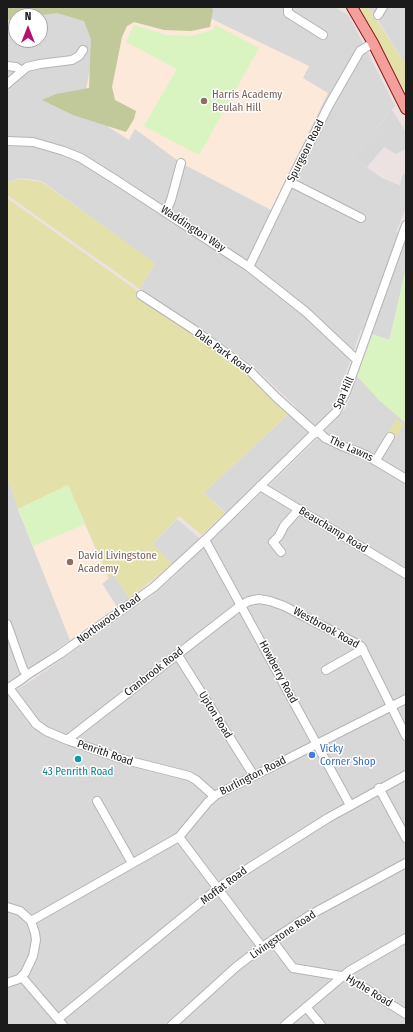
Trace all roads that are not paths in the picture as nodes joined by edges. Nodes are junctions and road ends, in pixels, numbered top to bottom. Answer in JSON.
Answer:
{"nodes":[{"id":1,"x":288,"y":7,"type":"edge"},
{"id":2,"x":352,"y":7,"type":"edge"},
{"id":3,"x":383,"y":7,"type":"edge"},
{"id":4,"x":378,"y":15,"type":"dead end"},
{"id":5,"x":323,"y":35,"type":"dead end"},
{"id":6,"x":373,"y":43,"type":"junction"},
{"id":7,"x":83,"y":50,"type":"dead end"},
{"id":8,"x":7,"y":66,"type":"edge"},
{"id":9,"x":22,"y":71,"type":"junction"},
{"id":10,"x":7,"y":84,"type":"edge"},
{"id":11,"x":406,"y":109,"type":"edge"},
{"id":12,"x":7,"y":140,"type":"edge"},
{"id":13,"x":181,"y":163,"type":"dead end"},
{"id":14,"x":290,"y":182,"type":"junction"},
{"id":15,"x":166,"y":212,"type":"junction"},
{"id":16,"x":361,"y":218,"type":"dead end"},
{"id":17,"x":406,"y":225,"type":"edge"},
{"id":18,"x":249,"y":267,"type":"junction"},
{"id":19,"x":141,"y":295,"type":"dead end"},
{"id":20,"x":357,"y":360,"type":"junction"},
{"id":21,"x":317,"y":432,"type":"junction"},
{"id":22,"x":390,"y":438,"type":"dead end"},
{"id":23,"x":376,"y":460,"type":"junction"},
{"id":24,"x":406,"y":479,"type":"edge"},
{"id":25,"x":260,"y":486,"type":"junction"},
{"id":26,"x":299,"y":509,"type":"junction"},
{"id":27,"x":205,"y":540,"type":"junction"},
{"id":28,"x":281,"y":552,"type":"dead end"},
{"id":29,"x":406,"y":574,"type":"edge"},
{"id":30,"x":241,"y":605,"type":"junction"},
{"id":31,"x":7,"y":624,"type":"edge"},
{"id":32,"x":363,"y":649,"type":"junction"},
{"id":33,"x":177,"y":654,"type":"junction"},
{"id":34,"x":326,"y":670,"type":"dead end"},
{"id":35,"x":27,"y":675,"type":"junction"},
{"id":36,"x":8,"y":688,"type":"edge"},
{"id":37,"x":406,"y":699,"type":"edge"},
{"id":38,"x":391,"y":707,"type":"junction"},
{"id":39,"x":406,"y":736,"type":"edge"},
{"id":40,"x":67,"y":740,"type":"junction"},
{"id":41,"x":316,"y":744,"type":"junction"},
{"id":42,"x":406,"y":775,"type":"edge"},
{"id":43,"x":254,"y":776,"type":"junction"},
{"id":44,"x":379,"y":788,"type":"junction"},
{"id":45,"x":214,"y":796,"type":"junction"},
{"id":46,"x":97,"y":801,"type":"dead end"},
{"id":47,"x":350,"y":805,"type":"junction"},
{"id":48,"x":179,"y":837,"type":"junction"},
{"id":49,"x":406,"y":838,"type":"edge"},
{"id":50,"x":132,"y":863,"type":"junction"},
{"id":51,"x":406,"y":863,"type":"edge"},
{"id":52,"x":218,"y":888,"type":"junction"},
{"id":53,"x":7,"y":907,"type":"edge"},
{"id":54,"x":31,"y":921,"type":"junction"},
{"id":55,"x":406,"y":938,"type":"edge"},
{"id":56,"x":272,"y":940,"type":"junction"},
{"id":57,"x":262,"y":947,"type":"junction"},
{"id":58,"x":343,"y":976,"type":"junction"},
{"id":59,"x":22,"y":977,"type":"junction"},
{"id":60,"x":7,"y":983,"type":"edge"},
{"id":61,"x":306,"y":1007,"type":"junction"},
{"id":62,"x":405,"y":1011,"type":"edge"},
{"id":63,"x":60,"y":1022,"type":"edge"},
{"id":64,"x":172,"y":1025,"type":"edge"},
{"id":65,"x":285,"y":1025,"type":"edge"},
{"id":66,"x":321,"y":1025,"type":"edge"}],
"edges":[{"from":1,"to":5,"type":"street"},
{"from":2,"to":6,"type":"main road"},
{"from":3,"to":4,"type":"street"},
{"from":6,"to":11,"type":"main road"},
{"from":6,"to":14,"type":"street","name":"Spurgeon Road"},
{"from":7,"to":9,"type":"street"},
{"from":8,"to":9,"type":"street"},
{"from":9,"to":10,"type":"street"},
{"from":12,"to":15,"type":"street","name":"Waddington Way"},
{"from":13,"to":15,"type":"street"},
{"from":14,"to":16,"type":"street"},
{"from":14,"to":18,"type":"street","name":"Spurgeon Road"},
{"from":15,"to":18,"type":"street","name":"Waddington Way"},
{"from":17,"to":20,"type":"street","name":"Spa Hill"},
{"from":18,"to":20,"type":"street","name":"Waddington Way"},
{"from":19,"to":21,"type":"street","name":"Dale Park Road"},
{"from":20,"to":21,"type":"street","name":"Spa Hill"},
{"from":21,"to":23,"type":"street","name":"The Lawns"},
{"from":21,"to":25,"type":"street","name":"Spa Hill"},
{"from":22,"to":23,"type":"street"},
{"from":23,"to":24,"type":"street","name":"The Lawns"},
{"from":25,"to":26,"type":"street","name":"Beauchamp Road"},
{"from":25,"to":27,"type":"street","name":"Spa Hill"},
{"from":26,"to":28,"type":"street"},
{"from":26,"to":29,"type":"street","name":"Beauchamp Road"},
{"from":27,"to":30,"type":"street","name":"Howberry Road"},
{"from":27,"to":35,"type":"street","name":"Northwood Road"},
{"from":30,"to":32,"type":"street","name":"Westbrook Road"},
{"from":30,"to":33,"type":"street","name":"Cranbrook Road"},
{"from":30,"to":41,"type":"street","name":"Howberry Road"},
{"from":31,"to":35,"type":"street"},
{"from":32,"to":34,"type":"street"},
{"from":32,"to":38,"type":"street","name":"Westbrook Road"},
{"from":33,"to":40,"type":"street","name":"Cranbrook Road"},
{"from":33,"to":43,"type":"street","name":"Upton Road"},
{"from":35,"to":36,"type":"street","name":"Northwood Road"},
{"from":36,"to":40,"type":"street","name":"Penrith Road"},
{"from":37,"to":38,"type":"street","name":"Burlington Road"},
{"from":38,"to":39,"type":"street","name":"Westbrook Road"},
{"from":38,"to":41,"type":"street","name":"Burlington Road"},
{"from":40,"to":45,"type":"street","name":"Penrith Road"},
{"from":41,"to":43,"type":"street","name":"Burlington Road"},
{"from":41,"to":47,"type":"street","name":"Howberry Road"},
{"from":42,"to":44,"type":"street","name":"Moffat Road"},
{"from":43,"to":45,"type":"street","name":"Burlington Road"},
{"from":44,"to":47,"type":"street","name":"Moffat Road"},
{"from":44,"to":49,"type":"street"},
{"from":45,"to":48,"type":"street","name":"Burlington Road"},
{"from":46,"to":50,"type":"street"},
{"from":47,"to":52,"type":"street","name":"Moffat Road"},
{"from":48,"to":50,"type":"street","name":"Burlington Road"},
{"from":48,"to":52,"type":"street"},
{"from":50,"to":54,"type":"street","name":"Burlington Road"},
{"from":51,"to":56,"type":"street","name":"Livingstone Road"},
{"from":52,"to":57,"type":"street"},
{"from":52,"to":63,"type":"street","name":"Moffat Road"},
{"from":53,"to":54,"type":"street"},
{"from":54,"to":59,"type":"street"},
{"from":55,"to":58,"type":"street"},
{"from":56,"to":57,"type":"street","name":"Livingstone Road"},
{"from":56,"to":58,"type":"street","name":"Hythe Road"},
{"from":57,"to":64,"type":"street","name":"Livingstone Road"},
{"from":58,"to":61,"type":"street"},
{"from":58,"to":62,"type":"street","name":"Hythe Road"},
{"from":59,"to":60,"type":"street"},
{"from":59,"to":63,"type":"street"},
{"from":61,"to":65,"type":"street"},
{"from":61,"to":66,"type":"street"}]}
